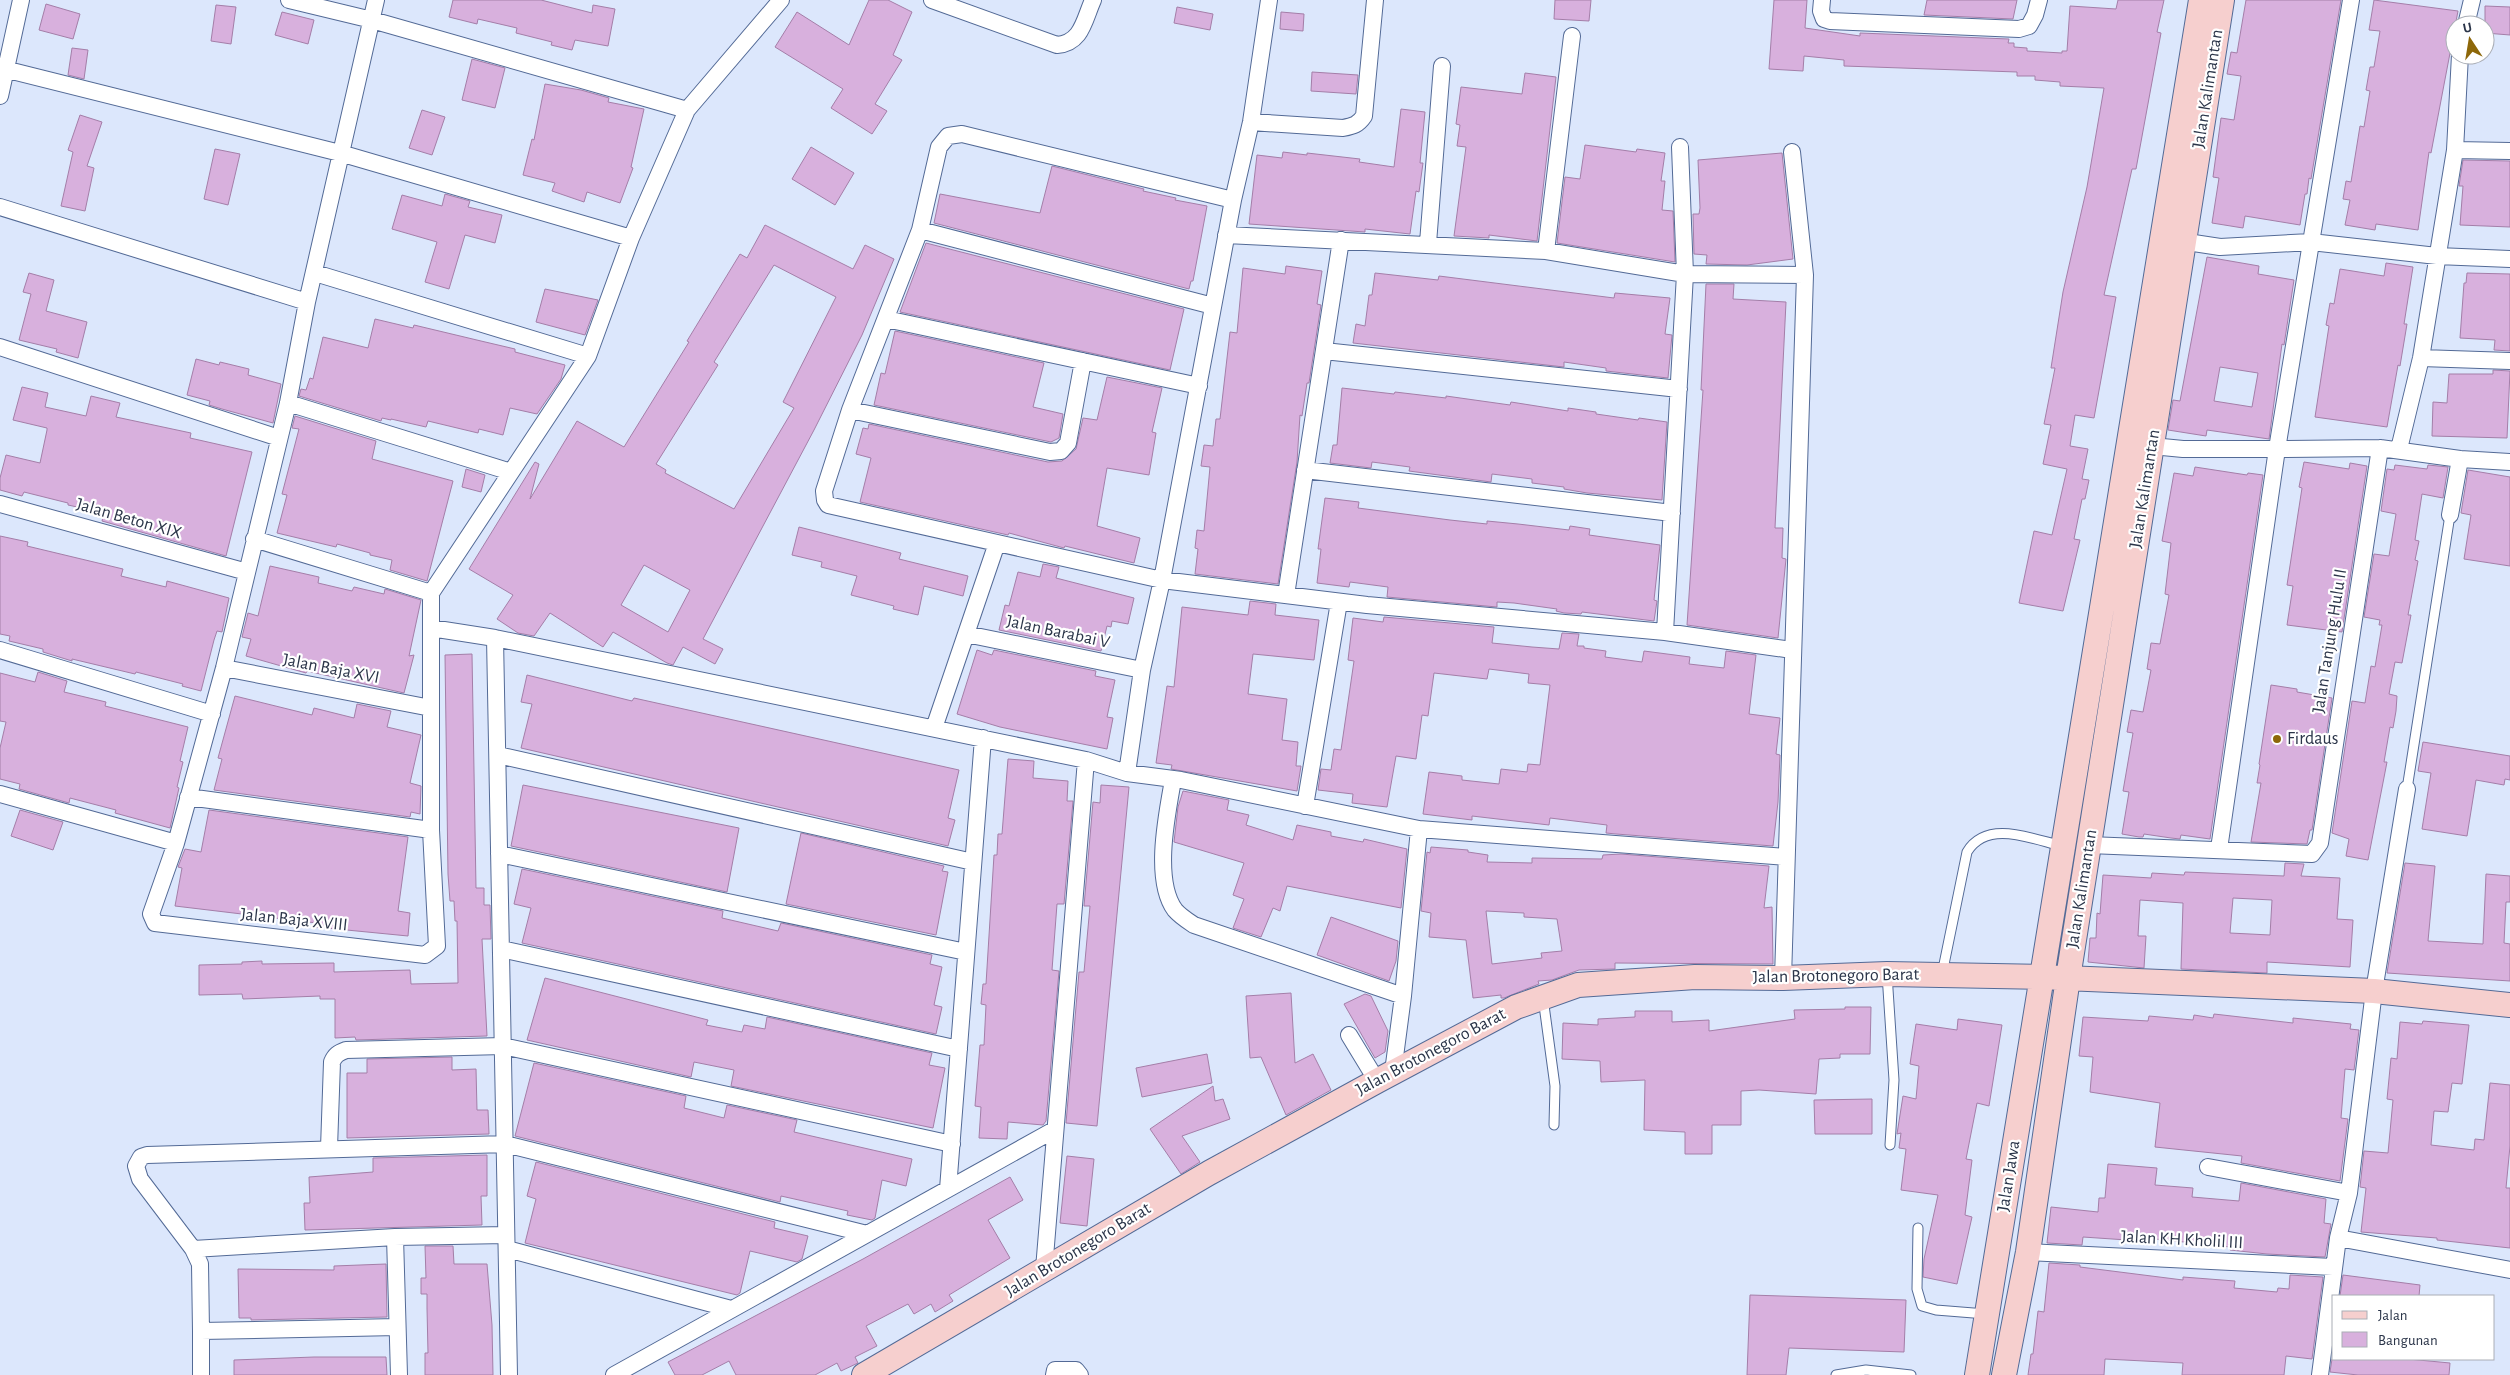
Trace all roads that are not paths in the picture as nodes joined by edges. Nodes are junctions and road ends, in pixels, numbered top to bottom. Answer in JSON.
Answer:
{"nodes":[{"id":1,"x":22,"y":0,"type":"edge"},
{"id":2,"x":289,"y":0,"type":"edge"},
{"id":3,"x":376,"y":0,"type":"edge"},
{"id":4,"x":781,"y":0,"type":"edge"},
{"id":5,"x":932,"y":0,"type":"edge"},
{"id":6,"x":1093,"y":0,"type":"edge"},
{"id":7,"x":1269,"y":0,"type":"edge"},
{"id":8,"x":1376,"y":0,"type":"edge"},
{"id":9,"x":1822,"y":0,"type":"edge"},
{"id":10,"x":2038,"y":0,"type":"edge"},
{"id":11,"x":2201,"y":0,"type":"edge"},
{"id":12,"x":2222,"y":0,"type":"edge"},
{"id":13,"x":2351,"y":0,"type":"edge"},
{"id":14,"x":2472,"y":0,"type":"edge"},
{"id":15,"x":2468,"y":15,"type":"edge"},
{"id":16,"x":372,"y":20,"type":"junction"},
{"id":17,"x":1572,"y":36,"type":"dead end"},
{"id":18,"x":2459,"y":65,"type":"edge"},
{"id":19,"x":1442,"y":66,"type":"dead end"},
{"id":20,"x":3,"y":69,"type":"edge"},
{"id":21,"x":0,"y":96,"type":"edge"},
{"id":22,"x":687,"y":110,"type":"junction"},
{"id":23,"x":1250,"y":122,"type":"junction"},
{"id":24,"x":1680,"y":147,"type":"dead end"},
{"id":25,"x":2455,"y":150,"type":"junction"},
{"id":26,"x":2510,"y":151,"type":"edge"},
{"id":27,"x":1792,"y":152,"type":"dead end"},
{"id":28,"x":340,"y":153,"type":"junction"},
{"id":29,"x":1233,"y":200,"type":"junction"},
{"id":30,"x":0,"y":206,"type":"edge"},
{"id":31,"x":920,"y":230,"type":"junction"},
{"id":32,"x":1226,"y":235,"type":"junction"},
{"id":33,"x":631,"y":238,"type":"junction"},
{"id":34,"x":1341,"y":240,"type":"junction"},
{"id":35,"x":2173,"y":240,"type":"junction"},
{"id":36,"x":2311,"y":242,"type":"junction"},
{"id":37,"x":1428,"y":243,"type":"junction"},
{"id":38,"x":1546,"y":250,"type":"junction"},
{"id":39,"x":2437,"y":256,"type":"junction"},
{"id":40,"x":2510,"y":259,"type":"edge"},
{"id":41,"x":315,"y":274,"type":"junction"},
{"id":42,"x":1685,"y":274,"type":"junction"},
{"id":43,"x":1805,"y":275,"type":"junction"},
{"id":44,"x":307,"y":302,"type":"junction"},
{"id":45,"x":1213,"y":306,"type":"junction"},
{"id":46,"x":886,"y":319,"type":"junction"},
{"id":47,"x":0,"y":347,"type":"edge"},
{"id":48,"x":1324,"y":351,"type":"junction"},
{"id":49,"x":588,"y":356,"type":"junction"},
{"id":50,"x":2421,"y":358,"type":"junction"},
{"id":51,"x":1083,"y":361,"type":"junction"},
{"id":52,"x":2510,"y":361,"type":"edge"},
{"id":53,"x":1199,"y":386,"type":"junction"},
{"id":54,"x":1679,"y":389,"type":"junction"},
{"id":55,"x":288,"y":404,"type":"junction"},
{"id":56,"x":850,"y":410,"type":"junction"},
{"id":57,"x":279,"y":438,"type":"junction"},
{"id":58,"x":2152,"y":446,"type":"junction"},
{"id":59,"x":2380,"y":448,"type":"junction"},
{"id":60,"x":2277,"y":449,"type":"junction"},
{"id":61,"x":2399,"y":449,"type":"junction"},
{"id":62,"x":2460,"y":459,"type":"junction"},
{"id":63,"x":2510,"y":462,"type":"edge"},
{"id":64,"x":1305,"y":470,"type":"junction"},
{"id":65,"x":511,"y":472,"type":"junction"},
{"id":66,"x":0,"y":504,"type":"edge"},
{"id":67,"x":1672,"y":513,"type":"junction"},
{"id":68,"x":2450,"y":515,"type":"joint"},
{"id":69,"x":254,"y":539,"type":"junction"},
{"id":70,"x":997,"y":543,"type":"junction"},
{"id":71,"x":247,"y":572,"type":"junction"},
{"id":72,"x":1162,"y":580,"type":"junction"},
{"id":73,"x":431,"y":593,"type":"junction"},
{"id":74,"x":1286,"y":595,"type":"junction"},
{"id":75,"x":1339,"y":602,"type":"junction"},
{"id":76,"x":2103,"y":602,"type":"junction"},
{"id":77,"x":2126,"y":606,"type":"junction"},
{"id":78,"x":431,"y":628,"type":"junction"},
{"id":79,"x":1665,"y":632,"type":"junction"},
{"id":80,"x":966,"y":634,"type":"junction"},
{"id":81,"x":495,"y":638,"type":"junction"},
{"id":82,"x":0,"y":650,"type":"edge"},
{"id":83,"x":1792,"y":650,"type":"junction"},
{"id":84,"x":224,"y":668,"type":"junction"},
{"id":85,"x":1142,"y":670,"type":"junction"},
{"id":86,"x":431,"y":708,"type":"junction"},
{"id":87,"x":212,"y":714,"type":"junction"},
{"id":88,"x":934,"y":728,"type":"junction"},
{"id":89,"x":983,"y":738,"type":"junction"},
{"id":90,"x":498,"y":755,"type":"junction"},
{"id":91,"x":1086,"y":760,"type":"junction"},
{"id":92,"x":1127,"y":773,"type":"junction"},
{"id":93,"x":1173,"y":780,"type":"junction"},
{"id":94,"x":2407,"y":789,"type":"joint"},
{"id":95,"x":0,"y":794,"type":"edge"},
{"id":96,"x":188,"y":797,"type":"junction"},
{"id":97,"x":1306,"y":806,"type":"junction"},
{"id":98,"x":1418,"y":829,"type":"junction"},
{"id":99,"x":431,"y":830,"type":"junction"},
{"id":100,"x":176,"y":843,"type":"junction"},
{"id":101,"x":2063,"y":846,"type":"junction"},
{"id":102,"x":2089,"y":846,"type":"junction"},
{"id":103,"x":2219,"y":849,"type":"junction"},
{"id":104,"x":499,"y":854,"type":"junction"},
{"id":105,"x":1786,"y":857,"type":"junction"},
{"id":106,"x":973,"y":862,"type":"junction"},
{"id":107,"x":501,"y":949,"type":"junction"},
{"id":108,"x":966,"y":952,"type":"junction"},
{"id":109,"x":1887,"y":974,"type":"junction"},
{"id":110,"x":1942,"y":975,"type":"junction"},
{"id":111,"x":2041,"y":977,"type":"junction"},
{"id":112,"x":1783,"y":978,"type":"junction"},
{"id":113,"x":2068,"y":978,"type":"junction"},
{"id":114,"x":2374,"y":991,"type":"junction"},
{"id":115,"x":1403,"y":996,"type":"junction"},
{"id":116,"x":1543,"y":997,"type":"junction"},
{"id":117,"x":2510,"y":1005,"type":"edge"},
{"id":118,"x":1349,"y":1035,"type":"dead end"},
{"id":119,"x":503,"y":1046,"type":"junction"},
{"id":120,"x":959,"y":1049,"type":"junction"},
{"id":121,"x":1385,"y":1076,"type":"junction"},
{"id":122,"x":1554,"y":1124,"type":"dead end"},
{"id":123,"x":1054,"y":1130,"type":"junction"},
{"id":124,"x":505,"y":1144,"type":"junction"},
{"id":125,"x":952,"y":1144,"type":"junction"},
{"id":126,"x":1890,"y":1145,"type":"dead end"},
{"id":127,"x":329,"y":1148,"type":"junction"},
{"id":128,"x":2208,"y":1167,"type":"dead end"},
{"id":129,"x":948,"y":1188,"type":"junction"},
{"id":130,"x":2349,"y":1193,"type":"junction"},
{"id":131,"x":1918,"y":1228,"type":"dead end"},
{"id":132,"x":867,"y":1234,"type":"junction"},
{"id":133,"x":395,"y":1237,"type":"junction"},
{"id":134,"x":2338,"y":1238,"type":"junction"},
{"id":135,"x":507,"y":1242,"type":"junction"},
{"id":136,"x":193,"y":1249,"type":"junction"},
{"id":137,"x":2028,"y":1252,"type":"junction"},
{"id":138,"x":2333,"y":1267,"type":"junction"},
{"id":139,"x":1044,"y":1269,"type":"junction"},
{"id":140,"x":2510,"y":1270,"type":"edge"},
{"id":141,"x":731,"y":1310,"type":"junction"},
{"id":142,"x":1988,"y":1314,"type":"junction"},
{"id":143,"x":397,"y":1328,"type":"junction"},
{"id":144,"x":201,"y":1331,"type":"junction"},
{"id":145,"x":641,"y":1368,"type":"edge"},
{"id":146,"x":201,"y":1375,"type":"edge"},
{"id":147,"x":400,"y":1375,"type":"edge"},
{"id":148,"x":509,"y":1375,"type":"edge"},
{"id":149,"x":614,"y":1375,"type":"edge"},
{"id":150,"x":864,"y":1375,"type":"edge"},
{"id":151,"x":1054,"y":1375,"type":"edge"},
{"id":152,"x":1080,"y":1375,"type":"edge"},
{"id":153,"x":1836,"y":1375,"type":"edge"},
{"id":154,"x":1911,"y":1375,"type":"edge"},
{"id":155,"x":1976,"y":1375,"type":"edge"},
{"id":156,"x":2004,"y":1375,"type":"edge"},
{"id":157,"x":2320,"y":1375,"type":"edge"}],
"edges":[{"from":1,"to":20,"type":"street"},
{"from":2,"to":16,"type":"street"},
{"from":3,"to":16,"type":"street"},
{"from":4,"to":22,"type":"street"},
{"from":5,"to":6,"type":"street"},
{"from":7,"to":23,"type":"street"},
{"from":8,"to":23,"type":"street"},
{"from":9,"to":10,"type":"street"},
{"from":11,"to":35,"type":"main road","name":"Jalan Kalimantan"},
{"from":12,"to":35,"type":"main road","name":"Jalan Kalimantan"},
{"from":13,"to":36,"type":"street"},
{"from":14,"to":15,"type":"street"},
{"from":16,"to":22,"type":"street"},
{"from":16,"to":28,"type":"street"},
{"from":17,"to":38,"type":"street"},
{"from":18,"to":25,"type":"street"},
{"from":19,"to":37,"type":"street"},
{"from":20,"to":21,"type":"street"},
{"from":20,"to":28,"type":"street"},
{"from":22,"to":33,"type":"street"},
{"from":23,"to":29,"type":"street"},
{"from":24,"to":42,"type":"street"},
{"from":25,"to":26,"type":"street"},
{"from":25,"to":39,"type":"street"},
{"from":27,"to":43,"type":"street"},
{"from":28,"to":33,"type":"street"},
{"from":28,"to":41,"type":"street"},
{"from":29,"to":31,"type":"street"},
{"from":29,"to":32,"type":"street"},
{"from":30,"to":44,"type":"street"},
{"from":31,"to":45,"type":"street"},
{"from":31,"to":46,"type":"street"},
{"from":32,"to":34,"type":"street"},
{"from":32,"to":45,"type":"street"},
{"from":33,"to":49,"type":"street"},
{"from":34,"to":37,"type":"street"},
{"from":34,"to":48,"type":"street"},
{"from":35,"to":36,"type":"street"},
{"from":35,"to":58,"type":"main road","name":"Jalan Kalimantan"},
{"from":35,"to":76,"type":"main road","name":"Jalan Kalimantan"},
{"from":36,"to":39,"type":"street"},
{"from":36,"to":60,"type":"street"},
{"from":37,"to":38,"type":"street"},
{"from":38,"to":42,"type":"street"},
{"from":39,"to":40,"type":"street"},
{"from":39,"to":50,"type":"street"},
{"from":41,"to":44,"type":"street"},
{"from":41,"to":49,"type":"street"},
{"from":42,"to":43,"type":"street"},
{"from":42,"to":54,"type":"street"},
{"from":43,"to":83,"type":"street"},
{"from":44,"to":55,"type":"street"},
{"from":45,"to":53,"type":"street"},
{"from":46,"to":51,"type":"street"},
{"from":46,"to":56,"type":"street"},
{"from":47,"to":57,"type":"street"},
{"from":48,"to":54,"type":"street"},
{"from":48,"to":64,"type":"street"},
{"from":49,"to":65,"type":"street"},
{"from":50,"to":52,"type":"street"},
{"from":50,"to":61,"type":"street"},
{"from":51,"to":53,"type":"street"},
{"from":51,"to":56,"type":"street"},
{"from":53,"to":72,"type":"street"},
{"from":54,"to":67,"type":"street"},
{"from":55,"to":57,"type":"street"},
{"from":55,"to":65,"type":"street"},
{"from":56,"to":70,"type":"street"},
{"from":57,"to":69,"type":"street"},
{"from":58,"to":60,"type":"street"},
{"from":58,"to":77,"type":"main road","name":"Jalan Kalimantan"},
{"from":59,"to":60,"type":"street"},
{"from":59,"to":61,"type":"street"},
{"from":59,"to":103,"type":"street","name":"Jalan Tanjung Hulu II"},
{"from":60,"to":103,"type":"street"},
{"from":61,"to":62,"type":"street"},
{"from":62,"to":63,"type":"street"},
{"from":62,"to":68,"type":"street"},
{"from":64,"to":67,"type":"street"},
{"from":64,"to":74,"type":"street"},
{"from":65,"to":73,"type":"street"},
{"from":66,"to":71,"type":"street","name":"Jalan Beton XIX"},
{"from":67,"to":79,"type":"street"},
{"from":68,"to":94,"type":"lane"},
{"from":69,"to":71,"type":"street"},
{"from":69,"to":73,"type":"street"},
{"from":70,"to":72,"type":"street"},
{"from":70,"to":80,"type":"street"},
{"from":71,"to":84,"type":"street"},
{"from":72,"to":74,"type":"street"},
{"from":72,"to":85,"type":"street"},
{"from":73,"to":78,"type":"street"},
{"from":74,"to":75,"type":"street"},
{"from":75,"to":79,"type":"street"},
{"from":75,"to":97,"type":"street"},
{"from":76,"to":77,"type":"main road"},
{"from":76,"to":101,"type":"main road","name":"Jalan Kalimantan"},
{"from":77,"to":102,"type":"main road","name":"Jalan Kalimantan"},
{"from":78,"to":81,"type":"street"},
{"from":78,"to":86,"type":"street"},
{"from":79,"to":83,"type":"street"},
{"from":80,"to":85,"type":"street","name":"Jalan Barabai V"},
{"from":80,"to":88,"type":"street"},
{"from":81,"to":88,"type":"street"},
{"from":81,"to":90,"type":"street"},
{"from":82,"to":87,"type":"street"},
{"from":83,"to":105,"type":"street"},
{"from":84,"to":86,"type":"street","name":"Jalan Baja XVI"},
{"from":84,"to":87,"type":"street"},
{"from":85,"to":92,"type":"street"},
{"from":86,"to":99,"type":"street"},
{"from":87,"to":96,"type":"street"},
{"from":88,"to":89,"type":"street"},
{"from":89,"to":91,"type":"street"},
{"from":89,"to":106,"type":"street"},
{"from":90,"to":104,"type":"street"},
{"from":90,"to":106,"type":"street"},
{"from":91,"to":92,"type":"street"},
{"from":91,"to":123,"type":"street"},
{"from":92,"to":93,"type":"street"},
{"from":93,"to":97,"type":"street"},
{"from":93,"to":115,"type":"street"},
{"from":94,"to":114,"type":"street"},
{"from":95,"to":100,"type":"street"},
{"from":96,"to":99,"type":"street"},
{"from":96,"to":100,"type":"street"},
{"from":97,"to":98,"type":"street"},
{"from":98,"to":105,"type":"street"},
{"from":98,"to":115,"type":"street"},
{"from":99,"to":100,"type":"street","name":"Jalan Baja XVIII"},
{"from":101,"to":110,"type":"lane"},
{"from":101,"to":111,"type":"main road","name":"Jalan Kalimantan"},
{"from":102,"to":103,"type":"street","name":"Jalan Tanjung Hulu II"},
{"from":102,"to":113,"type":"main road","name":"Jalan Kalimantan"},
{"from":104,"to":107,"type":"street"},
{"from":104,"to":108,"type":"street"},
{"from":105,"to":112,"type":"street"},
{"from":106,"to":108,"type":"street"},
{"from":107,"to":119,"type":"street"},
{"from":107,"to":120,"type":"street"},
{"from":108,"to":120,"type":"street"},
{"from":109,"to":110,"type":"main road","name":"Jalan Brotonegoro Barat"},
{"from":109,"to":112,"type":"main road","name":"Jalan Brotonegoro Barat"},
{"from":109,"to":126,"type":"lane"},
{"from":110,"to":111,"type":"main road","name":"Jalan Brotonegoro Barat"},
{"from":111,"to":113,"type":"main road","name":"Jalan Brotonegoro Barat"},
{"from":111,"to":142,"type":"main road","name":"Jalan Jawa"},
{"from":112,"to":116,"type":"main road","name":"Jalan Brotonegoro Barat"},
{"from":113,"to":114,"type":"main road","name":"Jalan Brotonegoro Barat"},
{"from":113,"to":137,"type":"main road","name":"Jalan Jawa"},
{"from":114,"to":117,"type":"main road","name":"Jalan Brotonegoro Barat"},
{"from":114,"to":130,"type":"street"},
{"from":115,"to":121,"type":"street"},
{"from":116,"to":121,"type":"main road","name":"Jalan Brotonegoro Barat"},
{"from":116,"to":122,"type":"lane"},
{"from":118,"to":121,"type":"street"},
{"from":119,"to":124,"type":"street"},
{"from":119,"to":125,"type":"street"},
{"from":119,"to":127,"type":"street"},
{"from":120,"to":125,"type":"street"},
{"from":121,"to":139,"type":"main road","name":"Jalan Brotonegoro Barat"},
{"from":123,"to":129,"type":"street"},
{"from":123,"to":139,"type":"street"},
{"from":124,"to":127,"type":"street"},
{"from":124,"to":132,"type":"street"},
{"from":124,"to":135,"type":"street"},
{"from":125,"to":129,"type":"street"},
{"from":127,"to":136,"type":"street"},
{"from":128,"to":130,"type":"street"},
{"from":129,"to":132,"type":"street"},
{"from":130,"to":134,"type":"street"},
{"from":131,"to":142,"type":"lane"},
{"from":132,"to":141,"type":"street"},
{"from":133,"to":135,"type":"street"},
{"from":133,"to":136,"type":"street"},
{"from":133,"to":143,"type":"street"},
{"from":134,"to":138,"type":"street"},
{"from":134,"to":140,"type":"street"},
{"from":135,"to":141,"type":"street"},
{"from":135,"to":148,"type":"street"},
{"from":136,"to":144,"type":"street"},
{"from":137,"to":138,"type":"street","name":"Jalan KH Kholil III"},
{"from":137,"to":156,"type":"main road","name":"Jalan Jawa"},
{"from":138,"to":157,"type":"street"},
{"from":139,"to":150,"type":"main road","name":"Jalan Brotonegoro Barat"},
{"from":141,"to":145,"type":"street"},
{"from":142,"to":155,"type":"main road","name":"Jalan Jawa"},
{"from":143,"to":144,"type":"street"},
{"from":143,"to":147,"type":"street"},
{"from":144,"to":146,"type":"street"},
{"from":145,"to":149,"type":"street"},
{"from":151,"to":152,"type":"street"},
{"from":153,"to":154,"type":"lane"}]}
